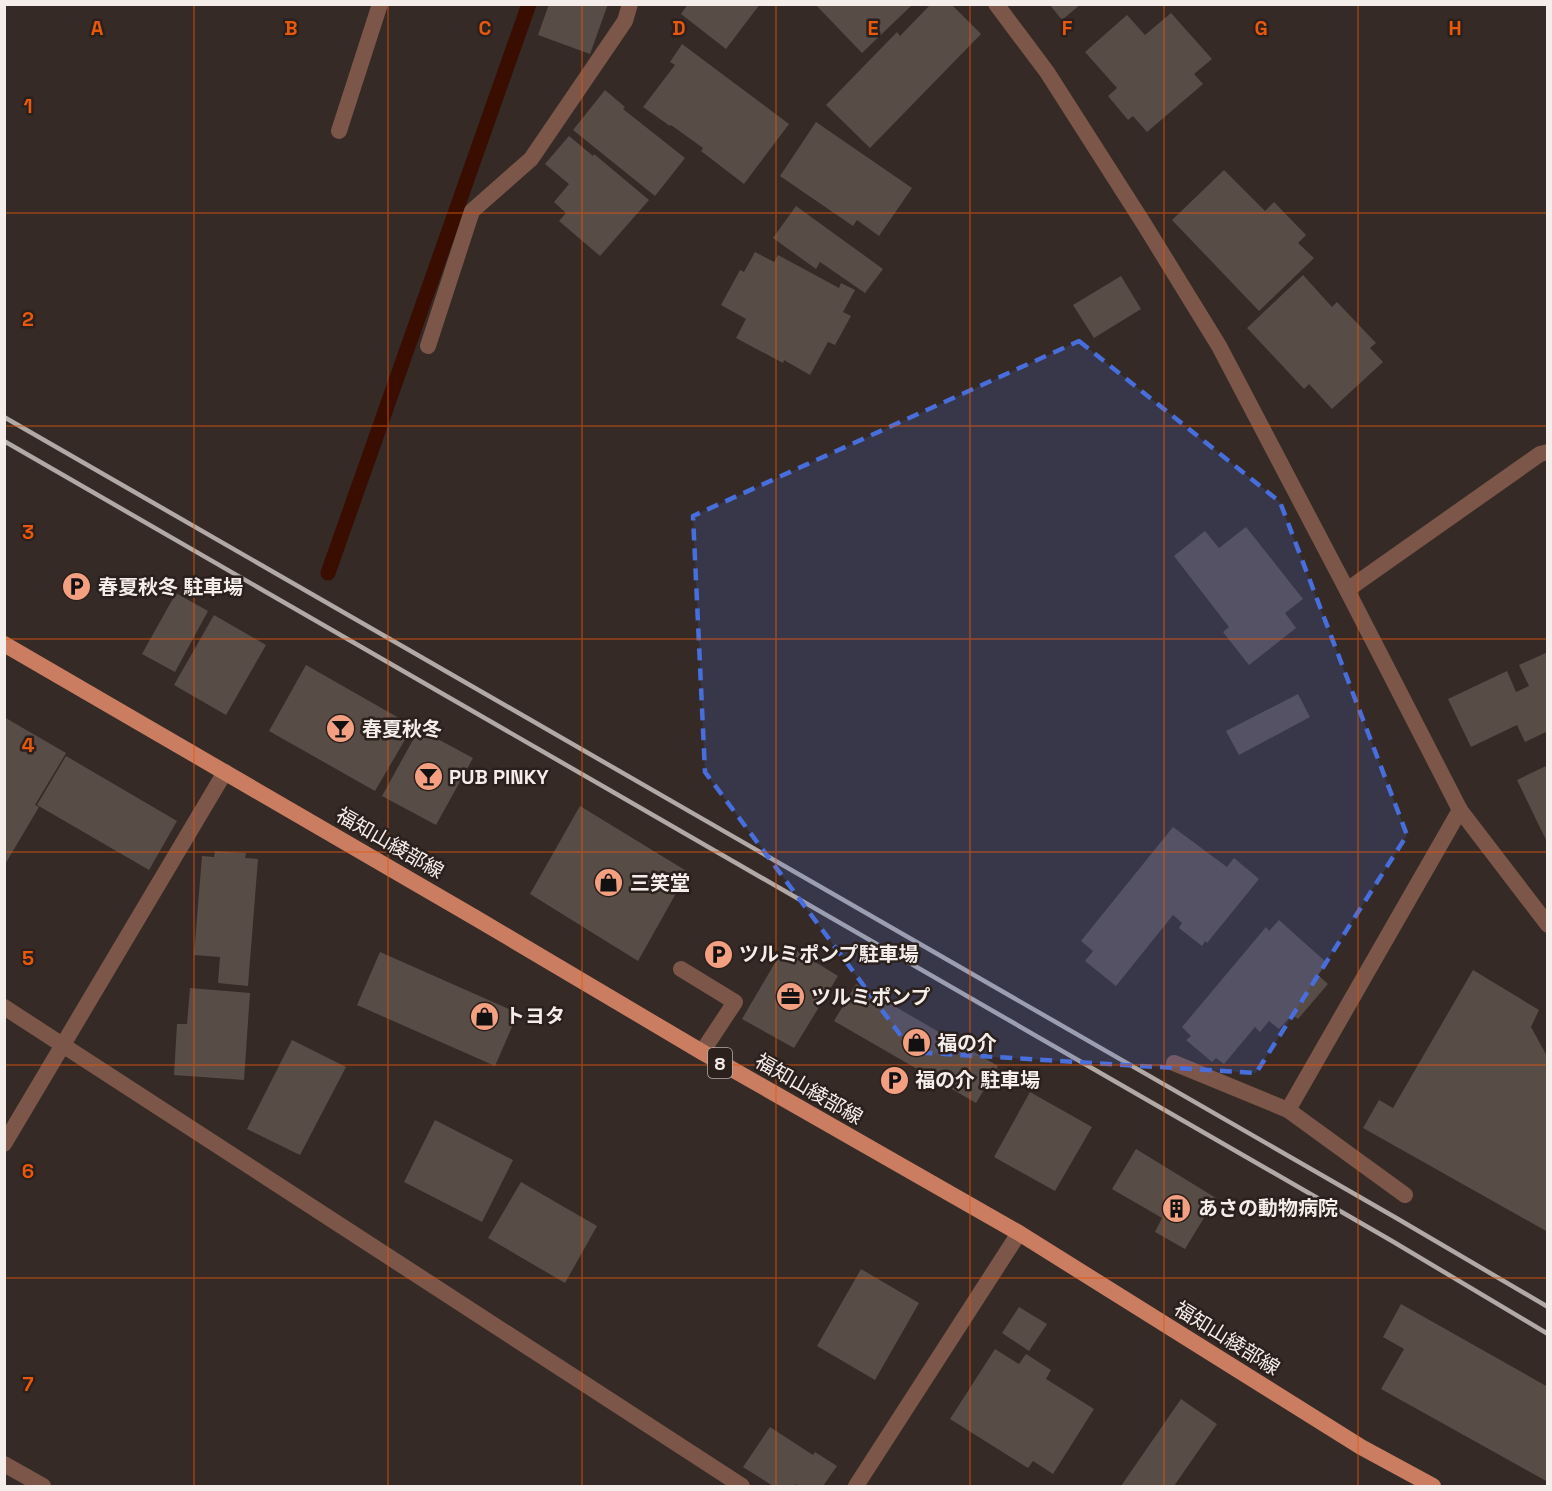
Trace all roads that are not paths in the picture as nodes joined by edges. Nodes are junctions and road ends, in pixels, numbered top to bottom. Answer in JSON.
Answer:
{"nodes":[{"id":1,"x":380,"y":4,"type":"edge"},
{"id":2,"x":630,"y":4,"type":"edge"},
{"id":3,"x":996,"y":4,"type":"edge"},
{"id":4,"x":339,"y":131,"type":"dead end"},
{"id":5,"x":428,"y":346,"type":"dead end"},
{"id":6,"x":1548,"y":452,"type":"edge"},
{"id":7,"x":1347,"y":590,"type":"junction"},
{"id":8,"x":4,"y":644,"type":"edge"},
{"id":9,"x":225,"y":772,"type":"junction"},
{"id":10,"x":1460,"y":810,"type":"junction"},
{"id":11,"x":1548,"y":925,"type":"edge"},
{"id":12,"x":681,"y":969,"type":"dead end"},
{"id":13,"x":4,"y":1007,"type":"edge"},
{"id":14,"x":63,"y":1047,"type":"junction"},
{"id":15,"x":702,"y":1052,"type":"junction"},
{"id":16,"x":1174,"y":1063,"type":"dead end"},
{"id":17,"x":1288,"y":1110,"type":"junction"},
{"id":18,"x":4,"y":1144,"type":"edge"},
{"id":19,"x":1405,"y":1195,"type":"dead end"},
{"id":20,"x":1019,"y":1233,"type":"junction"},
{"id":21,"x":4,"y":1464,"type":"edge"},
{"id":22,"x":43,"y":1486,"type":"edge"},
{"id":23,"x":742,"y":1486,"type":"edge"},
{"id":24,"x":856,"y":1486,"type":"edge"},
{"id":25,"x":1433,"y":1486,"type":"edge"}],
"edges":[{"from":1,"to":4,"type":"street"},
{"from":2,"to":5,"type":"street"},
{"from":3,"to":7,"type":"street"},
{"from":6,"to":7,"type":"street"},
{"from":7,"to":10,"type":"street"},
{"from":8,"to":9,"type":"main road","name":"福知山綾部線","number":"8"},
{"from":9,"to":14,"type":"street"},
{"from":9,"to":15,"type":"main road","name":"福知山綾部線","number":"8"},
{"from":10,"to":11,"type":"street"},
{"from":10,"to":17,"type":"street"},
{"from":12,"to":15,"type":"street"},
{"from":13,"to":14,"type":"street"},
{"from":14,"to":18,"type":"street"},
{"from":14,"to":23,"type":"street"},
{"from":15,"to":20,"type":"main road","name":"福知山綾部線","number":"8"},
{"from":16,"to":17,"type":"street"},
{"from":17,"to":19,"type":"street"},
{"from":20,"to":24,"type":"street"},
{"from":20,"to":25,"type":"main road","name":"福知山綾部線","number":"8"},
{"from":21,"to":22,"type":"street"}]}
